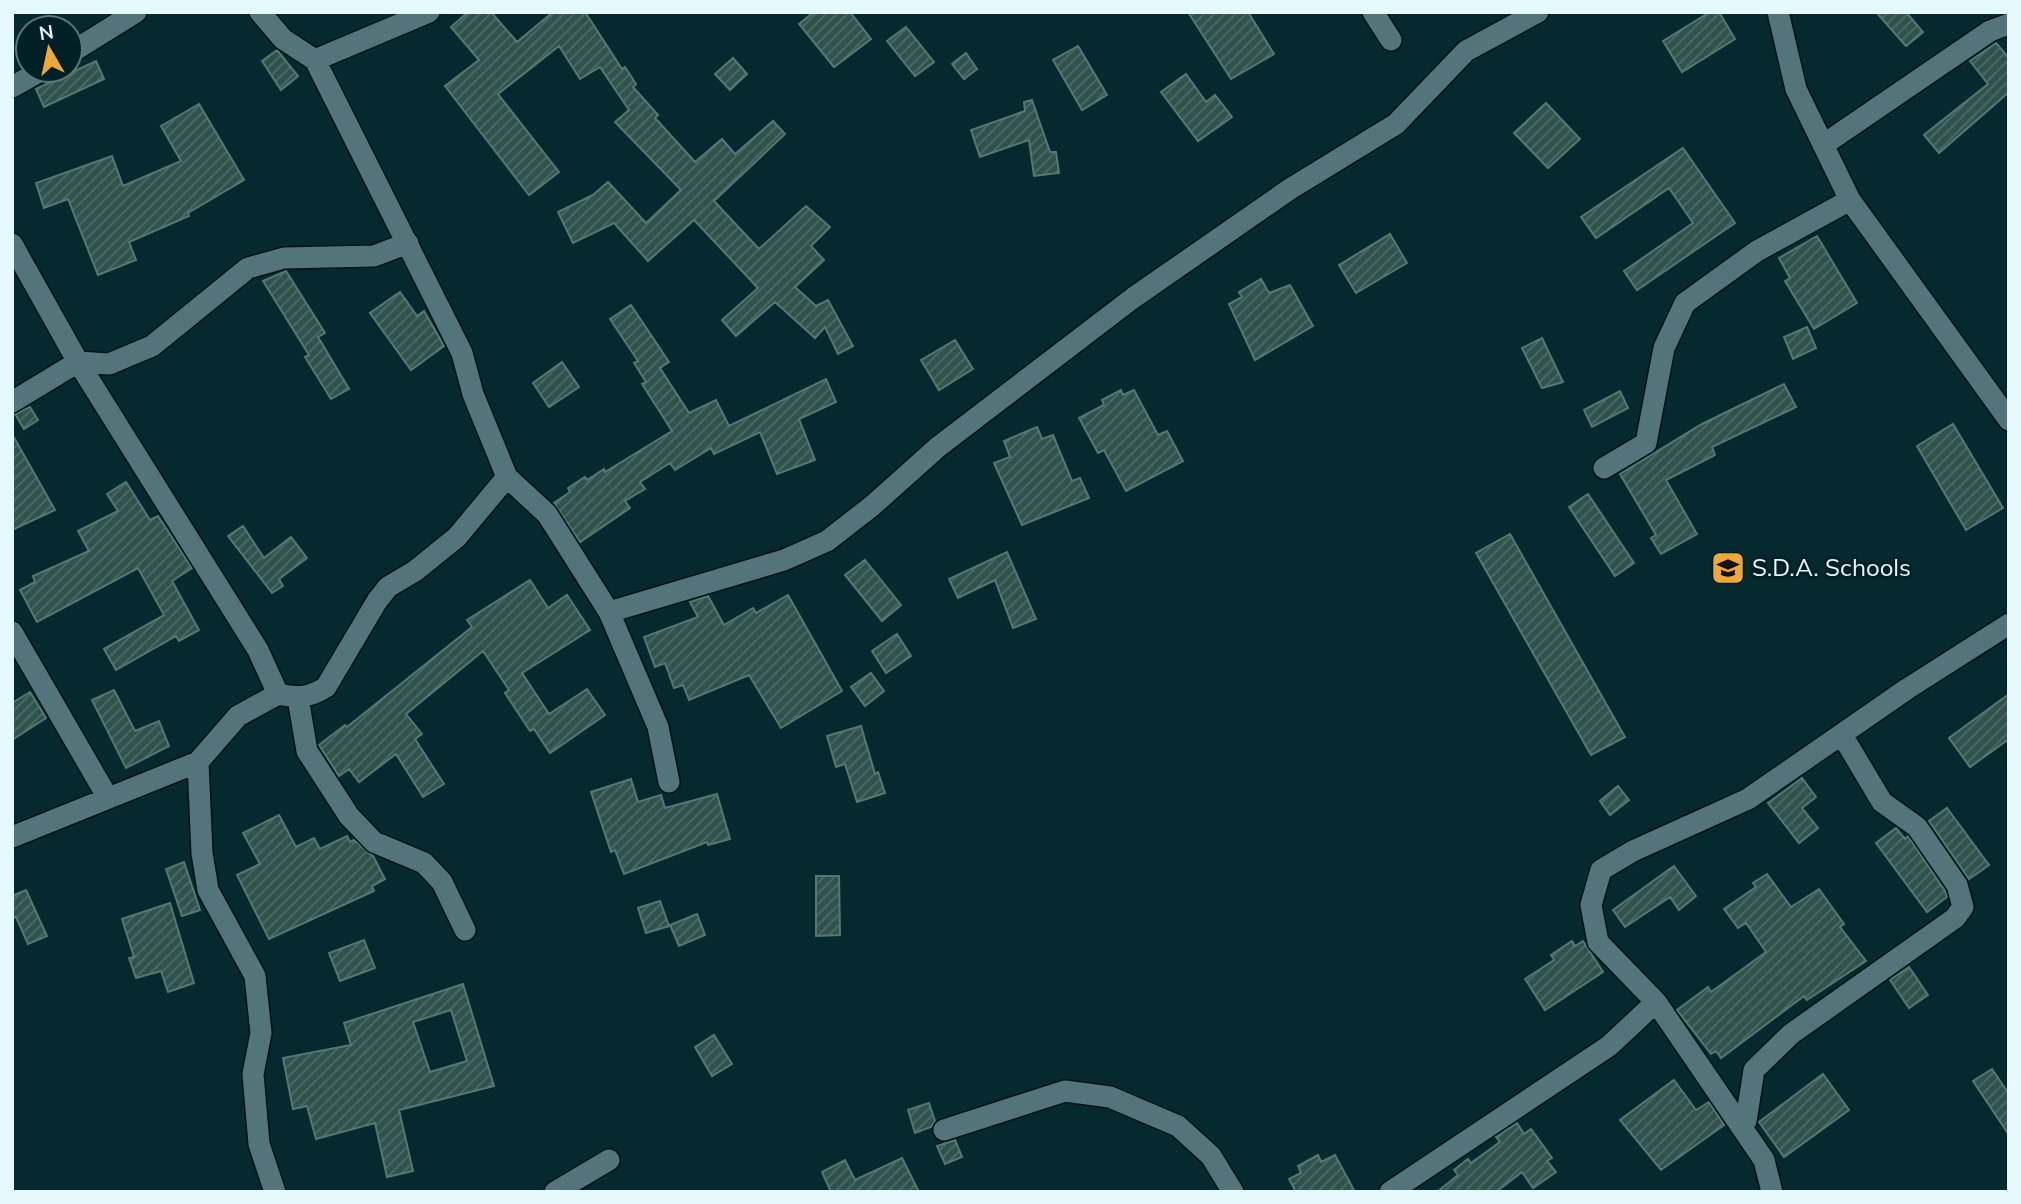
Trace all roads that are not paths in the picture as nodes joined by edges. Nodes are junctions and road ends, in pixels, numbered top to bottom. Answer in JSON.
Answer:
{"nodes":[{"id":1,"x":135,"y":12,"type":"edge"},
{"id":2,"x":260,"y":12,"type":"edge"},
{"id":3,"x":429,"y":12,"type":"edge"},
{"id":4,"x":1373,"y":12,"type":"edge"},
{"id":5,"x":1538,"y":12,"type":"edge"},
{"id":6,"x":1778,"y":12,"type":"edge"},
{"id":7,"x":2009,"y":24,"type":"edge"},
{"id":8,"x":1391,"y":40,"type":"dead end"},
{"id":9,"x":84,"y":44,"type":"edge"},
{"id":10,"x":315,"y":60,"type":"junction"},
{"id":11,"x":1823,"y":145,"type":"junction"},
{"id":12,"x":1850,"y":200,"type":"junction"},
{"id":13,"x":408,"y":243,"type":"junction"},
{"id":14,"x":12,"y":244,"type":"edge"},
{"id":15,"x":78,"y":362,"type":"junction"},
{"id":16,"x":12,"y":401,"type":"edge"},
{"id":17,"x":2009,"y":420,"type":"edge"},
{"id":18,"x":1604,"y":468,"type":"dead end"},
{"id":19,"x":507,"y":477,"type":"junction"},
{"id":20,"x":609,"y":612,"type":"junction"},
{"id":21,"x":2009,"y":624,"type":"edge"},
{"id":22,"x":12,"y":632,"type":"edge"},
{"id":23,"x":288,"y":696,"type":"junction"},
{"id":24,"x":1842,"y":734,"type":"junction"},
{"id":25,"x":198,"y":762,"type":"junction"},
{"id":26,"x":669,"y":782,"type":"dead end"},
{"id":27,"x":108,"y":798,"type":"junction"},
{"id":28,"x":12,"y":837,"type":"edge"},
{"id":29,"x":465,"y":930,"type":"dead end"},
{"id":30,"x":1656,"y":1002,"type":"junction"},
{"id":31,"x":1742,"y":1128,"type":"junction"},
{"id":32,"x":944,"y":1130,"type":"dead end"},
{"id":33,"x":609,"y":1160,"type":"dead end"},
{"id":34,"x":275,"y":1192,"type":"edge"},
{"id":35,"x":555,"y":1192,"type":"edge"},
{"id":36,"x":1233,"y":1192,"type":"edge"},
{"id":37,"x":1390,"y":1192,"type":"edge"},
{"id":38,"x":1772,"y":1192,"type":"edge"}],
"edges":[{"from":1,"to":9,"type":"street"},
{"from":2,"to":10,"type":"street"},
{"from":3,"to":10,"type":"street"},
{"from":4,"to":8,"type":"street"},
{"from":5,"to":20,"type":"street"},
{"from":6,"to":11,"type":"street"},
{"from":7,"to":11,"type":"street"},
{"from":10,"to":13,"type":"street"},
{"from":11,"to":12,"type":"street"},
{"from":12,"to":17,"type":"street"},
{"from":12,"to":18,"type":"street"},
{"from":13,"to":15,"type":"street"},
{"from":13,"to":19,"type":"street"},
{"from":14,"to":15,"type":"street"},
{"from":15,"to":16,"type":"street"},
{"from":15,"to":23,"type":"street"},
{"from":19,"to":20,"type":"street"},
{"from":19,"to":23,"type":"street"},
{"from":20,"to":26,"type":"street"},
{"from":21,"to":24,"type":"street"},
{"from":22,"to":27,"type":"street"},
{"from":23,"to":25,"type":"street"},
{"from":23,"to":29,"type":"street"},
{"from":24,"to":30,"type":"street"},
{"from":24,"to":31,"type":"street"},
{"from":25,"to":27,"type":"street"},
{"from":25,"to":34,"type":"street"},
{"from":27,"to":28,"type":"street"},
{"from":30,"to":31,"type":"street"},
{"from":30,"to":37,"type":"street"},
{"from":31,"to":38,"type":"street"},
{"from":32,"to":36,"type":"street"},
{"from":33,"to":35,"type":"street"}]}
